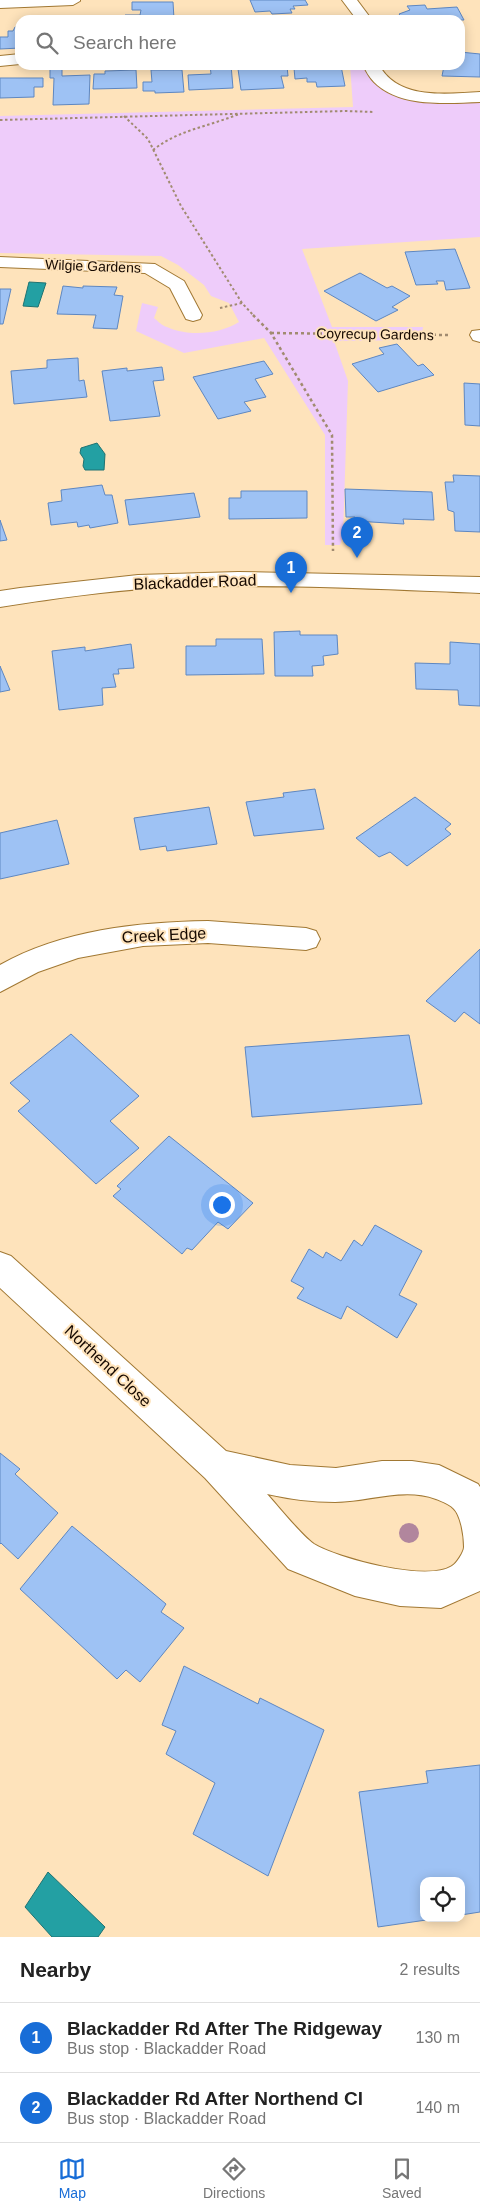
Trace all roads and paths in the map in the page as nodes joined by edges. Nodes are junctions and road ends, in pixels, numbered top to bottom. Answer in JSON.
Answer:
{"nodes":[{"id":1,"x":349,"y":0,"type":"edge"},
{"id":2,"x":0,"y":4,"type":"edge"},
{"id":3,"x":75,"y":5,"type":"edge"},
{"id":4,"x":361,"y":15,"type":"edge"},
{"id":5,"x":15,"y":59,"type":"edge"},
{"id":6,"x":0,"y":60,"type":"edge"},
{"id":7,"x":373,"y":70,"type":"edge"},
{"id":8,"x":480,"y":97,"type":"edge"},
{"id":9,"x":375,"y":112,"type":"dead end"},
{"id":10,"x":241,"y":113,"type":"junction"},
{"id":11,"x":124,"y":116,"type":"junction"},
{"id":12,"x":0,"y":120,"type":"edge"},
{"id":13,"x":153,"y":150,"type":"junction"},
{"id":14,"x":0,"y":262,"type":"edge"},
{"id":15,"x":193,"y":316,"type":"dead end"},
{"id":16,"x":271,"y":333,"type":"junction"},
{"id":17,"x":479,"y":335,"type":"edge"},
{"id":18,"x":333,"y":557,"type":"dead end"},
{"id":19,"x":480,"y":585,"type":"edge"},
{"id":20,"x":0,"y":599,"type":"edge"},
{"id":21,"x":306,"y":939,"type":"dead end"},
{"id":22,"x":0,"y":980,"type":"edge"},
{"id":23,"x":0,"y":1267,"type":"edge"},
{"id":24,"x":217,"y":1466,"type":"junction"},
{"id":25,"x":480,"y":1544,"type":"edge"},
{"id":26,"x":480,"y":1553,"type":"edge"}],
"edges":[{"from":1,"to":4,"type":"street"},
{"from":2,"to":3,"type":"street"},
{"from":5,"to":6,"type":"street"},
{"from":7,"to":8,"type":"street"},
{"from":9,"to":10,"type":"path"},
{"from":10,"to":11,"type":"path"},
{"from":10,"to":13,"type":"path"},
{"from":11,"to":12,"type":"path"},
{"from":11,"to":13,"type":"path"},
{"from":13,"to":16,"type":"path"},
{"from":14,"to":15,"type":"street","name":"Wilgie Gardens"},
{"from":16,"to":17,"type":"path","name":"Coyrecup Gardens"},
{"from":16,"to":18,"type":"path"},
{"from":19,"to":20,"type":"street","name":"Blackadder Road"},
{"from":21,"to":22,"type":"street","name":"Creek Edge"},
{"from":23,"to":24,"type":"street","name":"Northend Close"},
{"from":24,"to":25,"type":"street"},
{"from":24,"to":26,"type":"street","name":"Northend Close"}]}
